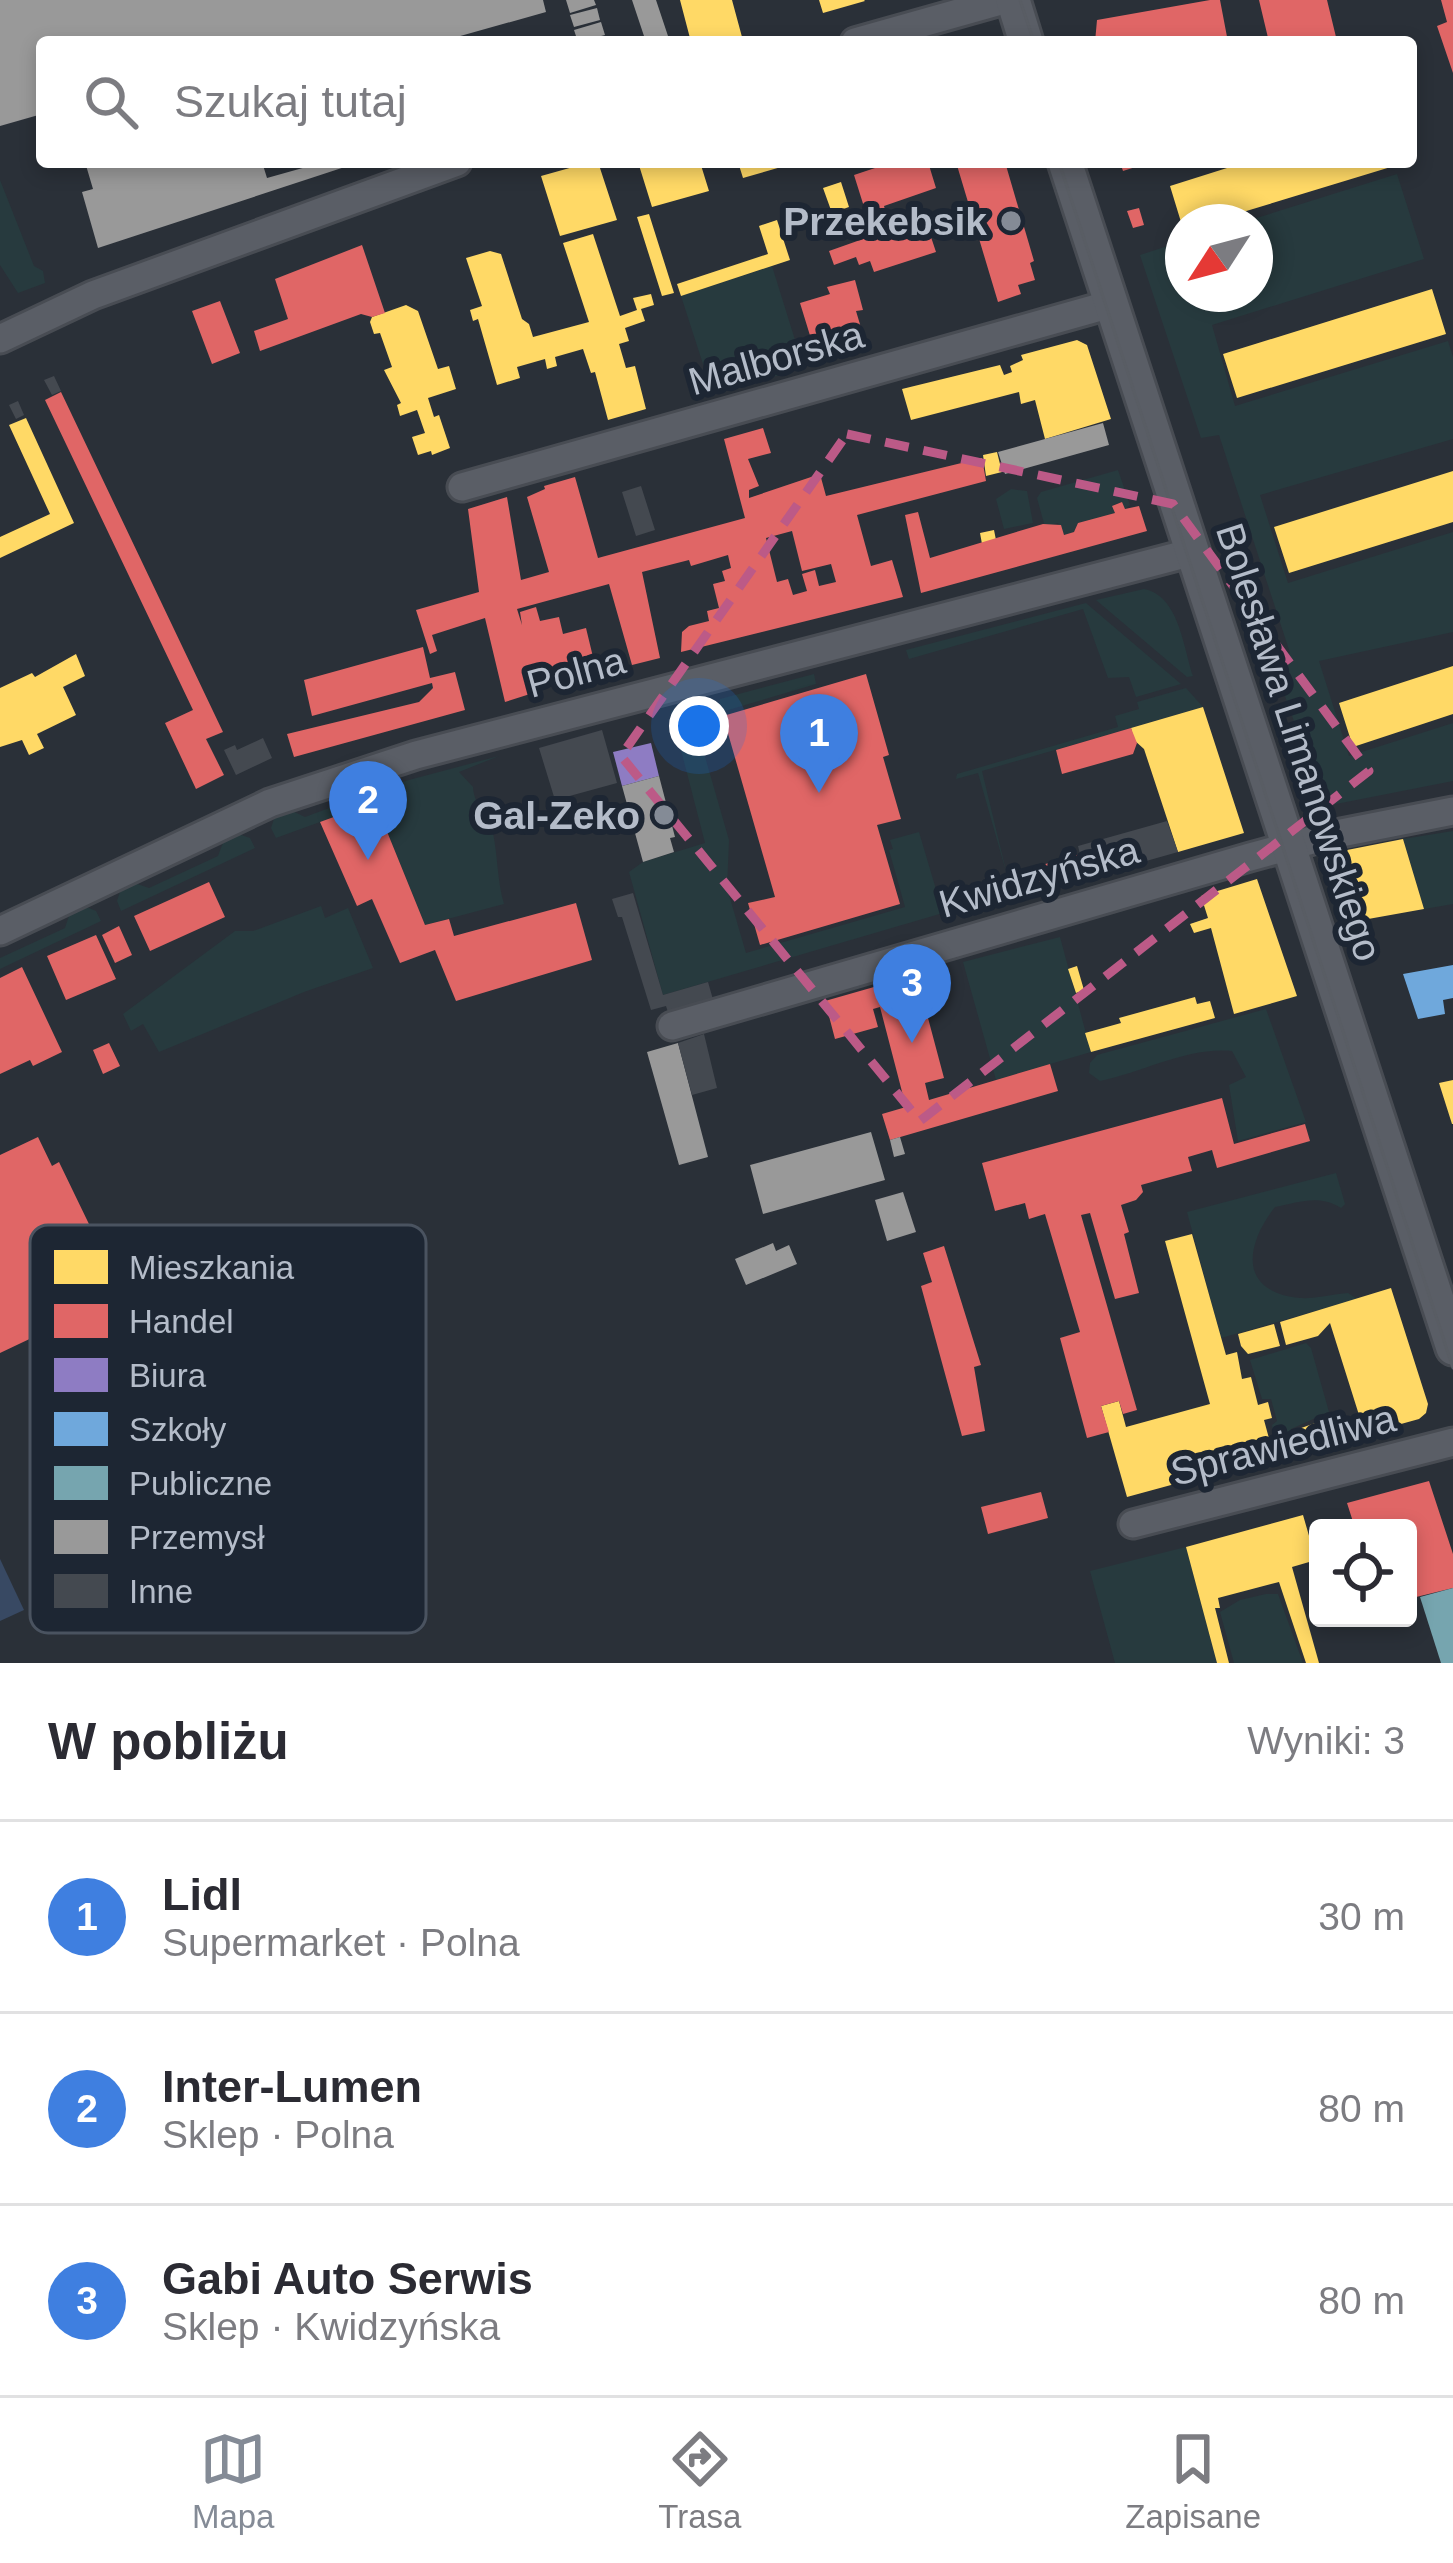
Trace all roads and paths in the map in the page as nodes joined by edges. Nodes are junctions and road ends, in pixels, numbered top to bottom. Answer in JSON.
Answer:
{"nodes":[{"id":1,"x":1008,"y":0,"type":"edge"},
{"id":2,"x":877,"y":36,"type":"edge"},
{"id":3,"x":1023,"y":36,"type":"edge"},
{"id":4,"x":441,"y":168,"type":"edge"},
{"id":5,"x":1067,"y":168,"type":"edge"},
{"id":6,"x":1111,"y":304,"type":"junction"},
{"id":7,"x":0,"y":339,"type":"edge"},
{"id":8,"x":462,"y":487,"type":"dead end"},
{"id":9,"x":1193,"y":551,"type":"junction"},
{"id":10,"x":1453,"y":811,"type":"edge"},
{"id":11,"x":1290,"y":847,"type":"junction"},
{"id":12,"x":0,"y":931,"type":"edge"},
{"id":13,"x":672,"y":1026,"type":"dead end"},
{"id":14,"x":1453,"y":1348,"type":"edge"},
{"id":15,"x":1453,"y":1442,"type":"edge"},
{"id":16,"x":1132,"y":1525,"type":"dead end"}],
"edges":[{"from":1,"to":2,"type":"street"},
{"from":1,"to":3,"type":"street"},
{"from":4,"to":7,"type":"street"},
{"from":5,"to":6,"type":"street","name":"Bolesława Limanowskiego"},
{"from":6,"to":8,"type":"street","name":"Malborska"},
{"from":6,"to":9,"type":"street","name":"Bolesława Limanowskiego"},
{"from":9,"to":11,"type":"street","name":"Bolesława Limanowskiego"},
{"from":9,"to":12,"type":"street","name":"Polna"},
{"from":10,"to":11,"type":"street","name":"Kwidzyńska"},
{"from":11,"to":13,"type":"street","name":"Kwidzyńska"},
{"from":11,"to":14,"type":"street","name":"Bolesława Limanowskiego"},
{"from":15,"to":16,"type":"street","name":"Sprawiedliwa"}]}
